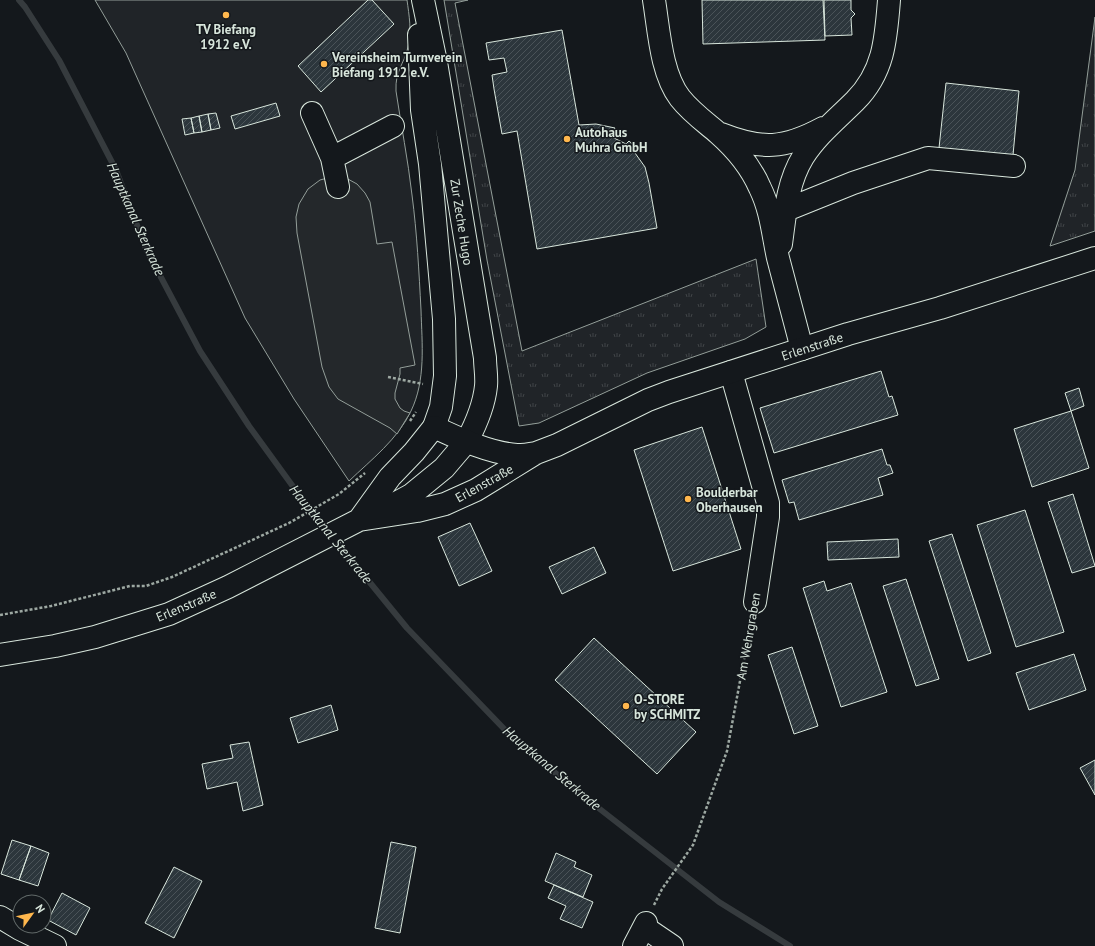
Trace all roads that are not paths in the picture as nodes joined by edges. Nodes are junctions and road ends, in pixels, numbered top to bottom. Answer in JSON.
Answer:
{"nodes":[{"id":1,"x":418,"y":0,"type":"edge"},
{"id":2,"x":423,"y":0,"type":"edge"},
{"id":3,"x":654,"y":0,"type":"edge"},
{"id":4,"x":889,"y":0,"type":"edge"},
{"id":5,"x":312,"y":113,"type":"dead end"},
{"id":6,"x":830,"y":124,"type":"junction"},
{"id":7,"x":393,"y":126,"type":"dead end"},
{"id":8,"x":718,"y":133,"type":"junction"},
{"id":9,"x":332,"y":158,"type":"junction"},
{"id":10,"x":1014,"y":166,"type":"dead end"},
{"id":11,"x":338,"y":188,"type":"dead end"},
{"id":12,"x":786,"y":210,"type":"junction"},
{"id":13,"x":778,"y":258,"type":"junction"},
{"id":14,"x":1095,"y":258,"type":"edge"},
{"id":15,"x":802,"y":349,"type":"junction"},
{"id":16,"x":732,"y":372,"type":"junction"},
{"id":17,"x":434,"y":428,"type":"junction"},
{"id":18,"x":467,"y":442,"type":"junction"},
{"id":19,"x":536,"y":453,"type":"junction"},
{"id":20,"x":359,"y":520,"type":"junction"},
{"id":21,"x":755,"y":602,"type":"road end"},
{"id":22,"x":0,"y":655,"type":"edge"},
{"id":23,"x":0,"y":917,"type":"edge"},
{"id":24,"x":55,"y":946,"type":"edge"},
{"id":25,"x":634,"y":946,"type":"edge"},
{"id":26,"x":672,"y":946,"type":"edge"}],
"edges":[{"from":1,"to":17,"type":"street","name":"Zur Zeche Hugo"},
{"from":2,"to":18,"type":"street","name":"Zur Zeche Hugo"},
{"from":3,"to":8,"type":"street"},
{"from":4,"to":6,"type":"street"},
{"from":5,"to":9,"type":"street"},
{"from":6,"to":8,"type":"street"},
{"from":6,"to":12,"type":"street"},
{"from":7,"to":9,"type":"street"},
{"from":8,"to":13,"type":"street"},
{"from":9,"to":11,"type":"street"},
{"from":10,"to":12,"type":"street"},
{"from":12,"to":13,"type":"street"},
{"from":13,"to":15,"type":"street"},
{"from":14,"to":15,"type":"street","name":"Erlenstraße"},
{"from":15,"to":16,"type":"street","name":"Erlenstraße"},
{"from":16,"to":19,"type":"street","name":"Erlenstraße"},
{"from":16,"to":21,"type":"street","name":"Am Wehrgraben"},
{"from":17,"to":18,"type":"street","name":"Erlenstraße"},
{"from":17,"to":20,"type":"street","name":"Erlenstraße"},
{"from":18,"to":19,"type":"street","name":"Erlenstraße"},
{"from":18,"to":20,"type":"street","name":"Erlenstraße"},
{"from":19,"to":20,"type":"street","name":"Erlenstraße"},
{"from":20,"to":22,"type":"street","name":"Erlenstraße"},
{"from":23,"to":24,"type":"street"},
{"from":25,"to":26,"type":"street"}]}
